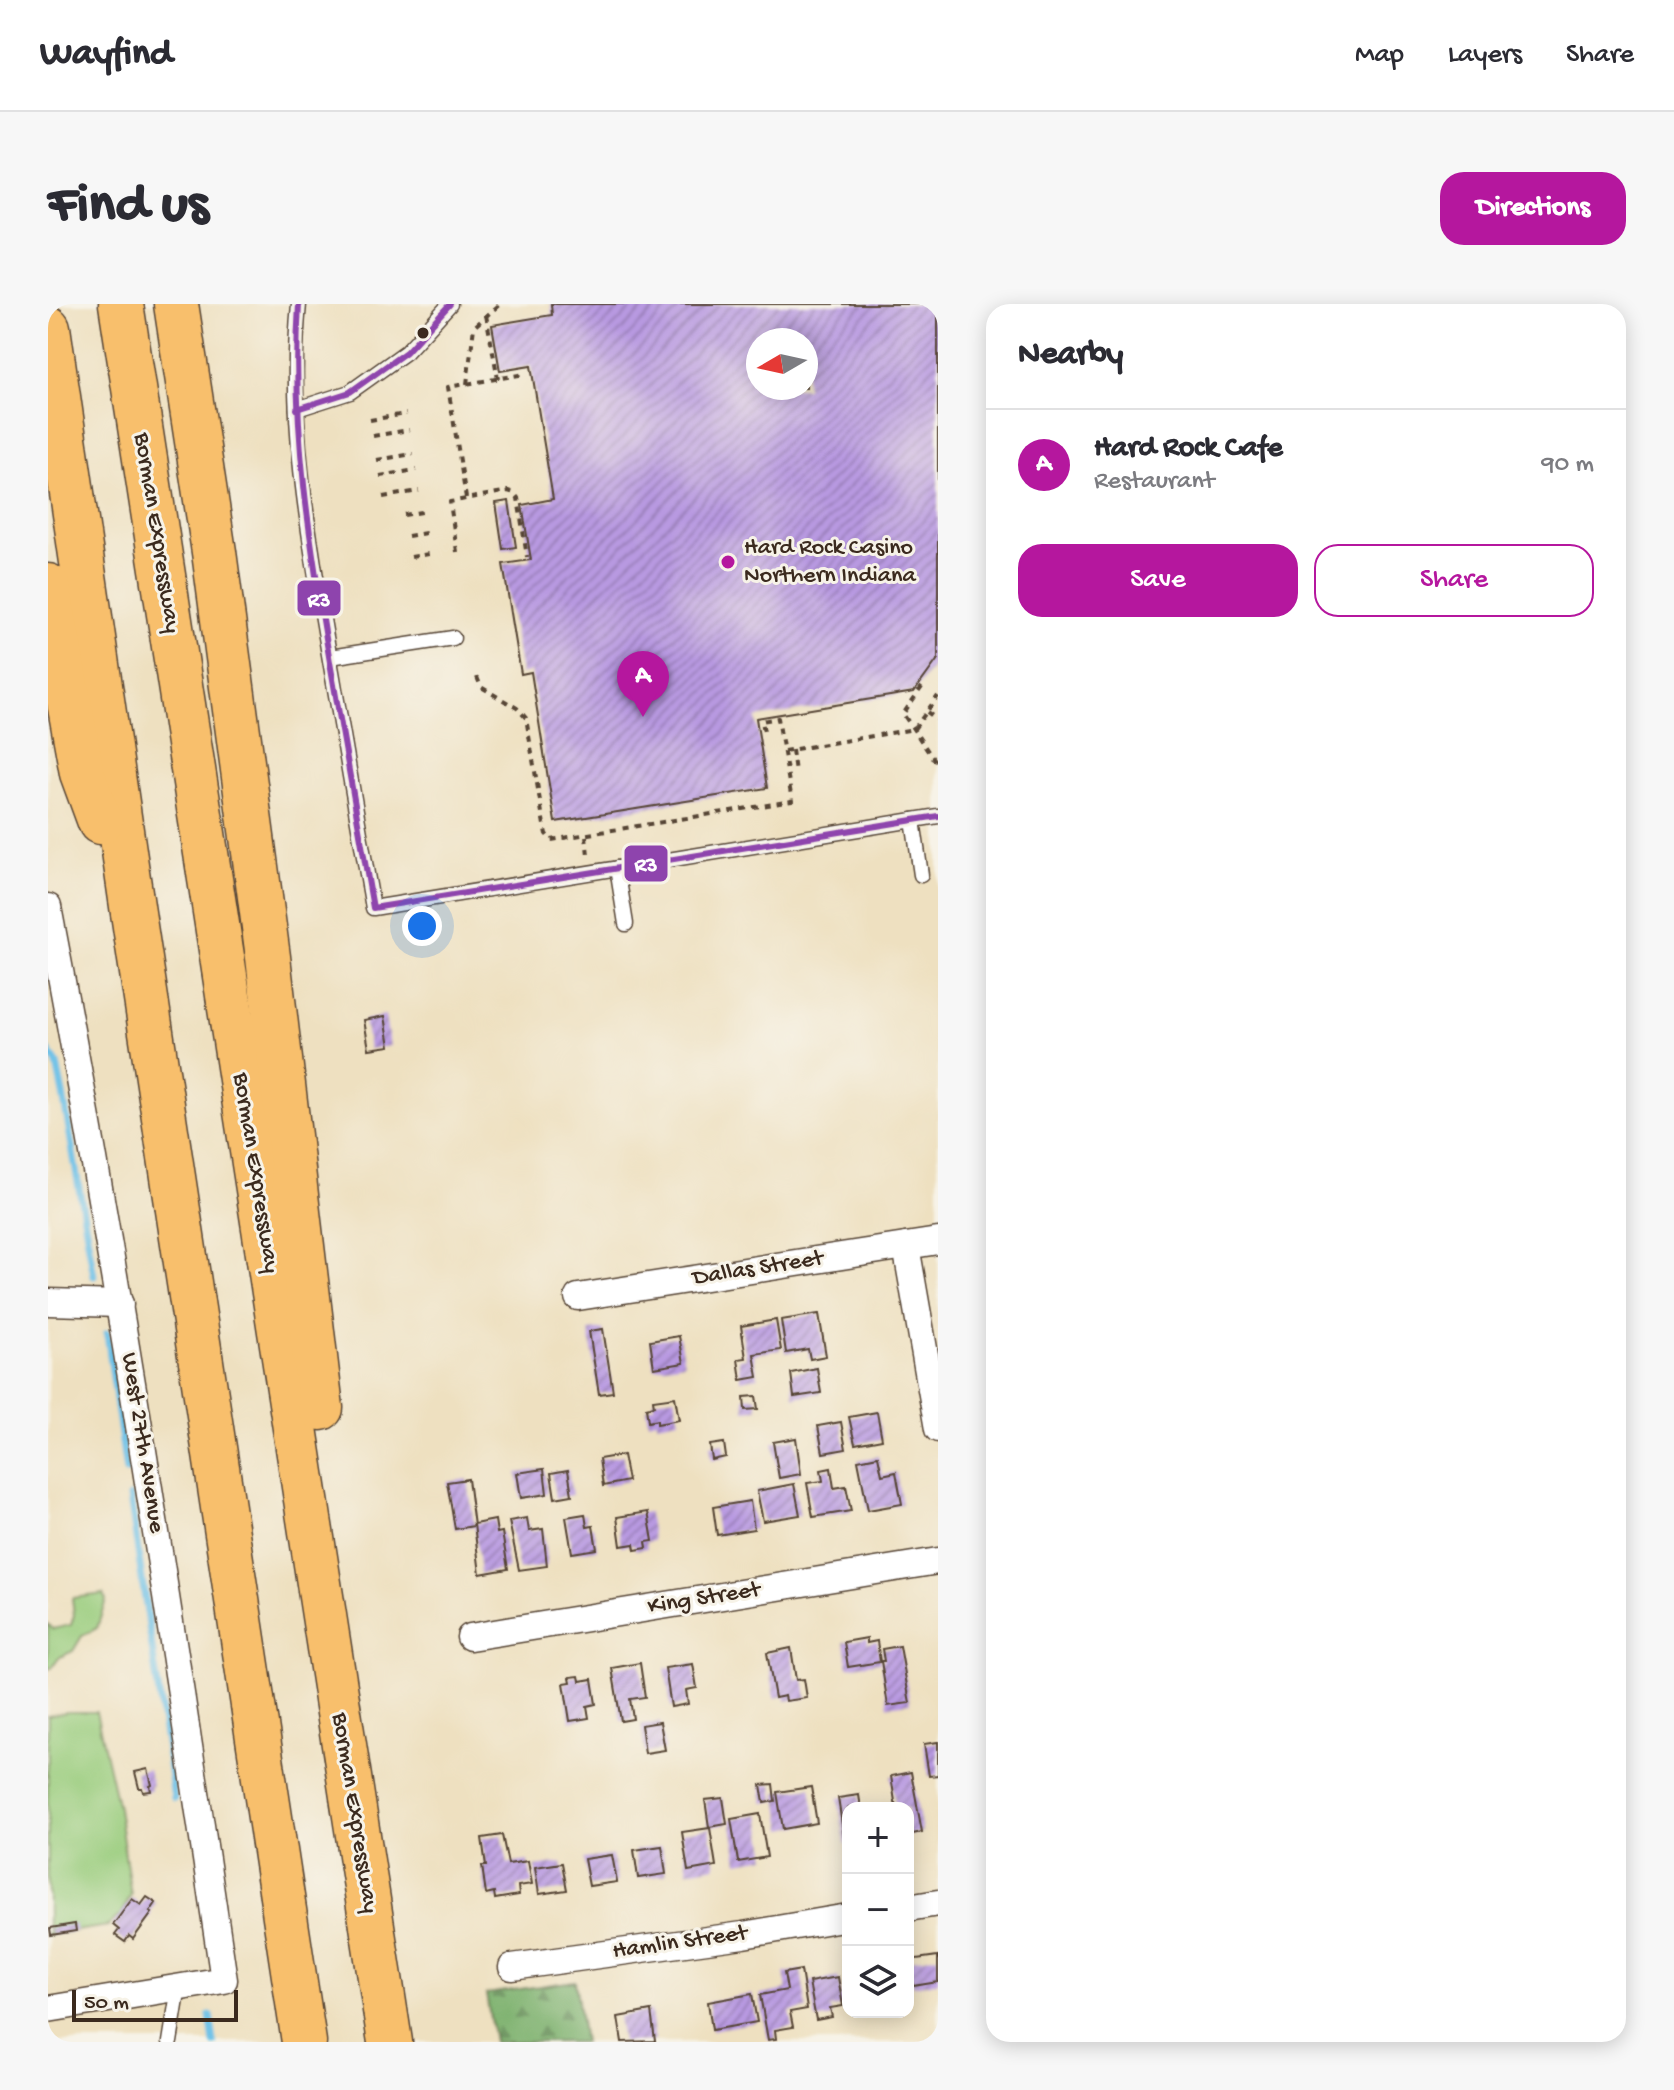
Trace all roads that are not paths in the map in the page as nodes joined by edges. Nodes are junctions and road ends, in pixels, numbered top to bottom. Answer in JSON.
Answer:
{"nodes":[{"id":1,"x":121,"y":304,"type":"edge"},
{"id":2,"x":176,"y":304,"type":"edge"},
{"id":3,"x":206,"y":304,"type":"edge"},
{"id":4,"x":299,"y":304,"type":"edge"},
{"id":5,"x":450,"y":304,"type":"edge"},
{"id":6,"x":48,"y":328,"type":"edge"},
{"id":7,"x":297,"y":409,"type":"junction"},
{"id":8,"x":214,"y":552,"type":"junction"},
{"id":9,"x":48,"y":586,"type":"edge"},
{"id":10,"x":453,"y":638,"type":"dead end"},
{"id":11,"x":330,"y":657,"type":"junction"},
{"id":12,"x":938,"y":816,"type":"edge"},
{"id":13,"x":913,"y":820,"type":"junction"},
{"id":14,"x":617,"y":868,"type":"junction"},
{"id":15,"x":921,"y":875,"type":"dead end"},
{"id":16,"x":48,"y":907,"type":"edge"},
{"id":17,"x":133,"y":913,"type":"junction"},
{"id":18,"x":626,"y":924,"type":"dead end"},
{"id":19,"x":59,"y":1023,"type":"edge"},
{"id":20,"x":938,"y":1241,"type":"edge"},
{"id":21,"x":906,"y":1246,"type":"junction"},
{"id":22,"x":578,"y":1297,"type":"dead end"},
{"id":23,"x":48,"y":1302,"type":"edge"},
{"id":24,"x":120,"y":1304,"type":"junction"},
{"id":25,"x":938,"y":1429,"type":"edge"},
{"id":26,"x":938,"y":1561,"type":"edge"},
{"id":27,"x":470,"y":1637,"type":"dead end"},
{"id":28,"x":334,"y":1687,"type":"junction"},
{"id":29,"x":938,"y":1903,"type":"edge"},
{"id":30,"x":914,"y":1907,"type":"edge"},
{"id":31,"x":842,"y":1918,"type":"edge"},
{"id":32,"x":512,"y":1967,"type":"dead end"},
{"id":33,"x":179,"y":1987,"type":"junction"},
{"id":34,"x":48,"y":2009,"type":"edge"},
{"id":35,"x":170,"y":2042,"type":"edge"},
{"id":36,"x":304,"y":2042,"type":"edge"},
{"id":37,"x":390,"y":2042,"type":"edge"}],
"edges":[{"from":1,"to":28,"type":"highway","name":"Borman Expressway"},
{"from":2,"to":8,"type":"highway"},
{"from":3,"to":8,"type":"highway"},
{"from":4,"to":7,"type":"lane"},
{"from":5,"to":7,"type":"lane"},
{"from":6,"to":17,"type":"highway"},
{"from":7,"to":11,"type":"lane"},
{"from":8,"to":28,"type":"highway"},
{"from":9,"to":17,"type":"highway"},
{"from":10,"to":11,"type":"lane"},
{"from":11,"to":14,"type":"lane"},
{"from":12,"to":13,"type":"lane"},
{"from":13,"to":14,"type":"lane"},
{"from":13,"to":15,"type":"lane"},
{"from":14,"to":18,"type":"lane"},
{"from":16,"to":19,"type":"street","name":"West 27th Avenue"},
{"from":17,"to":36,"type":"highway"},
{"from":19,"to":24,"type":"street","name":"West 27th Avenue"},
{"from":20,"to":21,"type":"street","name":"Dallas Street"},
{"from":21,"to":22,"type":"street","name":"Dallas Street"},
{"from":21,"to":25,"type":"street"},
{"from":23,"to":24,"type":"street"},
{"from":24,"to":33,"type":"street","name":"West 27th Avenue"},
{"from":26,"to":27,"type":"street","name":"King Street"},
{"from":28,"to":37,"type":"highway","name":"Borman Expressway"},
{"from":29,"to":30,"type":"street"},
{"from":31,"to":32,"type":"street","name":"Hamlin Street"},
{"from":33,"to":34,"type":"street"},
{"from":33,"to":35,"type":"lane"}]}
